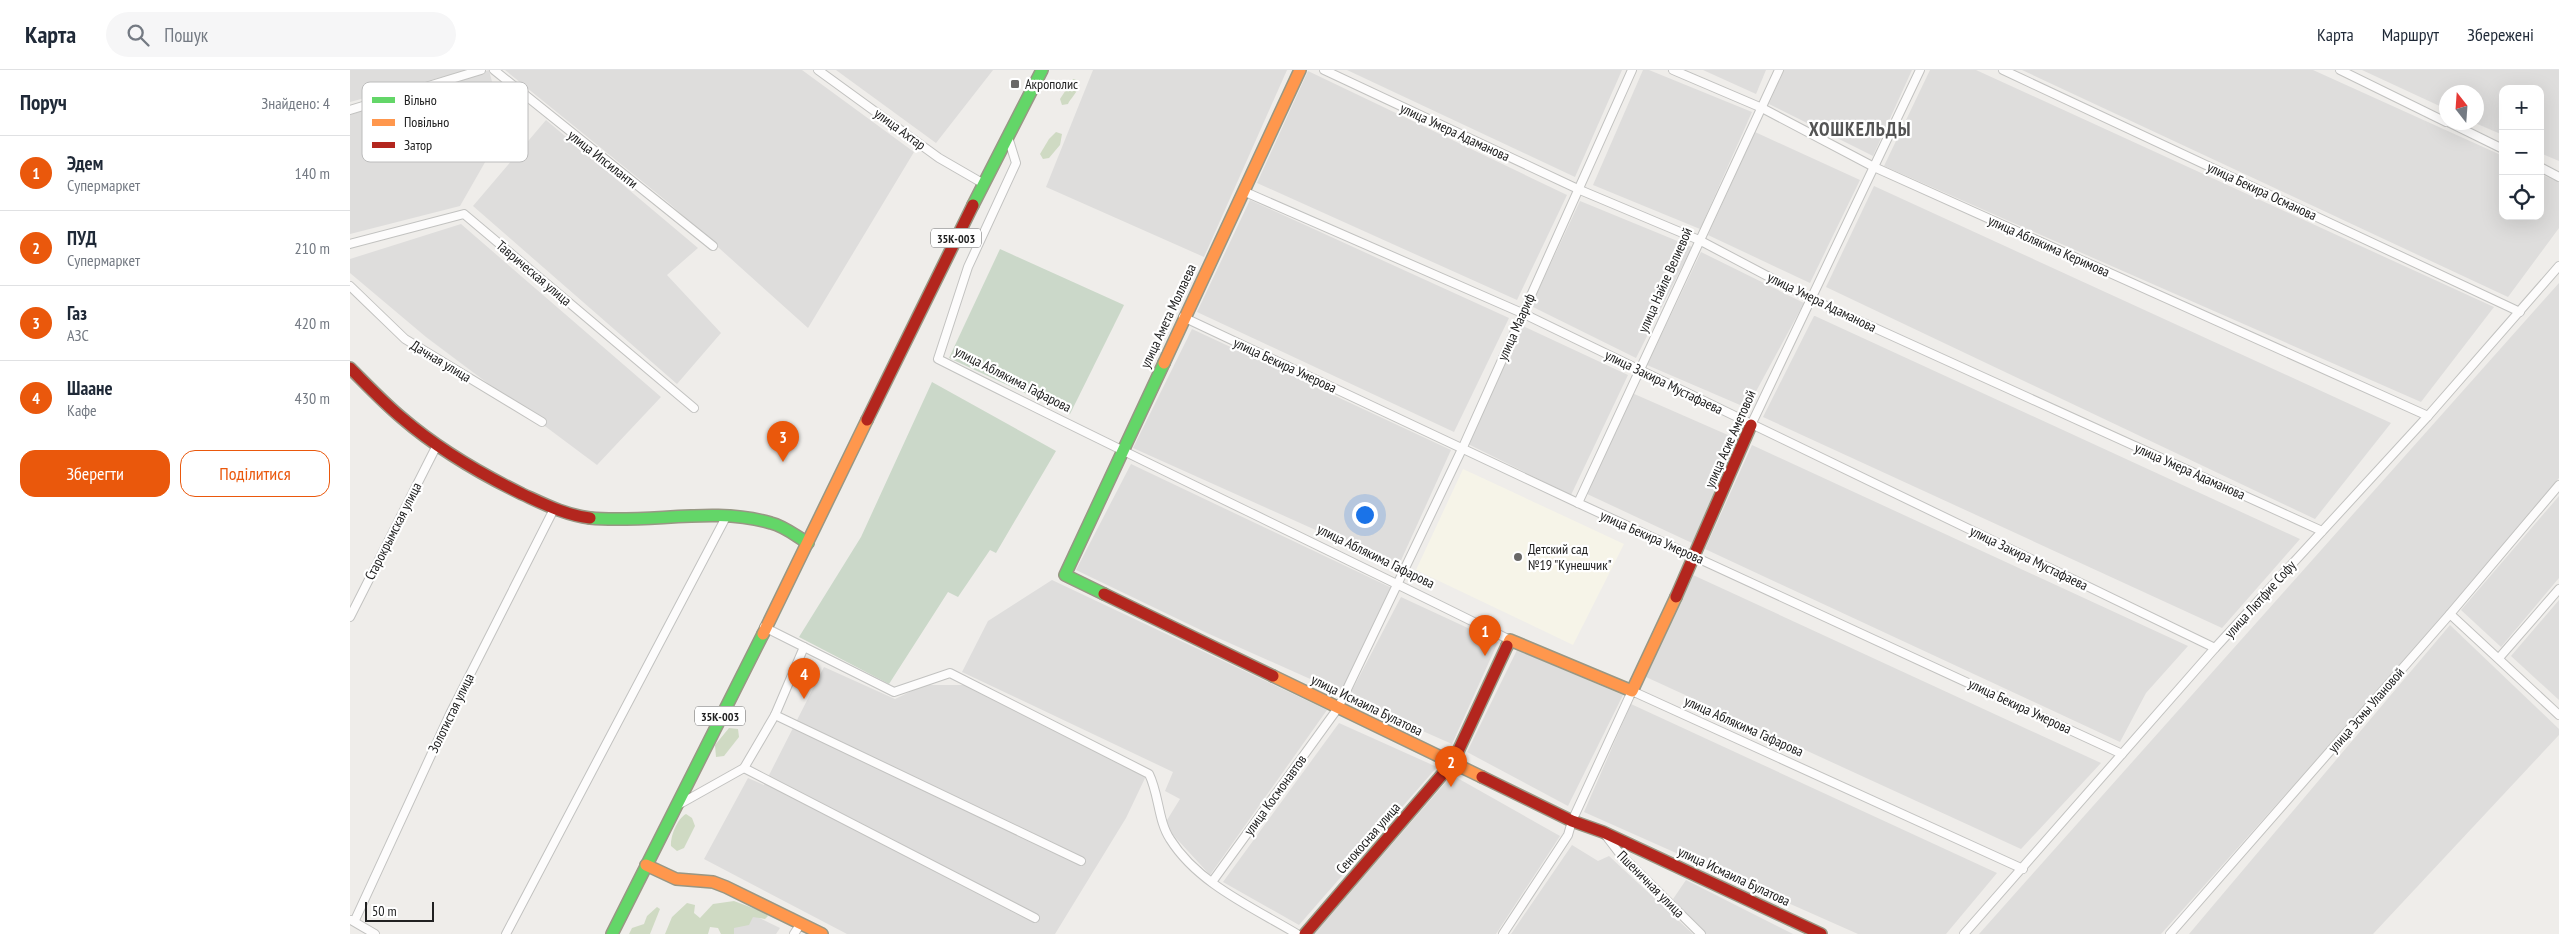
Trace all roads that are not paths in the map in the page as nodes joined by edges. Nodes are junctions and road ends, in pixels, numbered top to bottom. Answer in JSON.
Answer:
{"nodes":[{"id":1,"x":481,"y":70,"type":"edge"},
{"id":2,"x":494,"y":70,"type":"edge"},
{"id":3,"x":818,"y":70,"type":"edge"},
{"id":4,"x":1042,"y":70,"type":"edge"},
{"id":5,"x":1300,"y":70,"type":"edge"},
{"id":6,"x":1324,"y":70,"type":"edge"},
{"id":7,"x":1632,"y":70,"type":"edge"},
{"id":8,"x":1673,"y":70,"type":"edge"},
{"id":9,"x":1779,"y":70,"type":"edge"},
{"id":10,"x":1920,"y":70,"type":"edge"},
{"id":11,"x":2003,"y":70,"type":"edge"},
{"id":12,"x":2340,"y":70,"type":"edge"},
{"id":13,"x":442,"y":82,"type":"edge"},
{"id":14,"x":509,"y":82,"type":"edge"},
{"id":15,"x":528,"y":97,"type":"edge"},
{"id":16,"x":362,"y":106,"type":"edge"},
{"id":17,"x":1762,"y":108,"type":"junction"},
{"id":18,"x":350,"y":110,"type":"edge"},
{"id":19,"x":2439,"y":118,"type":"edge"},
{"id":20,"x":2464,"y":130,"type":"edge"},
{"id":21,"x":1008,"y":137,"type":"junction"},
{"id":22,"x":2499,"y":147,"type":"edge"},
{"id":23,"x":1874,"y":167,"type":"junction"},
{"id":24,"x":2544,"y":170,"type":"edge"},
{"id":25,"x":2559,"y":177,"type":"edge"},
{"id":26,"x":984,"y":184,"type":"junction"},
{"id":27,"x":1580,"y":190,"type":"junction"},
{"id":28,"x":1243,"y":191,"type":"junction"},
{"id":29,"x":1699,"y":240,"type":"junction"},
{"id":30,"x":350,"y":244,"type":"edge"},
{"id":31,"x":713,"y":246,"type":"dead end"},
{"id":32,"x":2559,"y":266,"type":"edge"},
{"id":33,"x":350,"y":286,"type":"edge"},
{"id":34,"x":1811,"y":299,"type":"junction"},
{"id":35,"x":2520,"y":312,"type":"junction"},
{"id":36,"x":1522,"y":313,"type":"junction"},
{"id":37,"x":1183,"y":318,"type":"junction"},
{"id":38,"x":350,"y":368,"type":"edge"},
{"id":39,"x":1641,"y":371,"type":"junction"},
{"id":40,"x":694,"y":408,"type":"dead end"},
{"id":41,"x":2428,"y":416,"type":"junction"},
{"id":42,"x":542,"y":422,"type":"dead end"},
{"id":43,"x":1752,"y":425,"type":"junction"},
{"id":44,"x":436,"y":446,"type":"junction"},
{"id":45,"x":1463,"y":447,"type":"junction"},
{"id":46,"x":1124,"y":452,"type":"junction"},
{"id":47,"x":2559,"y":485,"type":"edge"},
{"id":48,"x":1578,"y":503,"type":"junction"},
{"id":49,"x":554,"y":509,"type":"junction"},
{"id":50,"x":726,"y":517,"type":"junction"},
{"id":51,"x":2322,"y":530,"type":"junction"},
{"id":52,"x":808,"y":543,"type":"junction"},
{"id":53,"x":1695,"y":556,"type":"junction"},
{"id":54,"x":1065,"y":575,"type":"joint"},
{"id":55,"x":1399,"y":583,"type":"junction"},
{"id":56,"x":2559,"y":589,"type":"edge"},
{"id":57,"x":2450,"y":614,"type":"junction"},
{"id":58,"x":350,"y":617,"type":"edge"},
{"id":59,"x":764,"y":627,"type":"junction"},
{"id":60,"x":1510,"y":640,"type":"junction"},
{"id":61,"x":804,"y":647,"type":"junction"},
{"id":62,"x":2215,"y":648,"type":"junction"},
{"id":63,"x":2499,"y":658,"type":"junction"},
{"id":64,"x":1632,"y":691,"type":"junction"},
{"id":65,"x":1338,"y":708,"type":"junction"},
{"id":66,"x":774,"y":715,"type":"junction"},
{"id":67,"x":2559,"y":716,"type":"edge"},
{"id":68,"x":2122,"y":754,"type":"junction"},
{"id":69,"x":1453,"y":762,"type":"junction"},
{"id":70,"x":744,"y":768,"type":"junction"},
{"id":71,"x":676,"y":806,"type":"junction"},
{"id":72,"x":1572,"y":821,"type":"junction"},
{"id":73,"x":1603,"y":832,"type":"junction"},
{"id":74,"x":1081,"y":861,"type":"dead end"},
{"id":75,"x":646,"y":865,"type":"junction"},
{"id":76,"x":2023,"y":869,"type":"junction"},
{"id":77,"x":1212,"y":882,"type":"junction"},
{"id":78,"x":1035,"y":918,"type":"dead end"},
{"id":79,"x":352,"y":920,"type":"edge"},
{"id":80,"x":801,"y":923,"type":"junction"},
{"id":81,"x":375,"y":934,"type":"edge"},
{"id":82,"x":506,"y":934,"type":"edge"},
{"id":83,"x":612,"y":934,"type":"edge"},
{"id":84,"x":794,"y":934,"type":"edge"},
{"id":85,"x":822,"y":934,"type":"edge"},
{"id":86,"x":1297,"y":934,"type":"edge"},
{"id":87,"x":1305,"y":934,"type":"edge"},
{"id":88,"x":1503,"y":934,"type":"edge"},
{"id":89,"x":1701,"y":934,"type":"edge"},
{"id":90,"x":1821,"y":934,"type":"edge"},
{"id":91,"x":1964,"y":934,"type":"edge"},
{"id":92,"x":2170,"y":934,"type":"edge"}],
"edges":[{"from":1,"to":13,"type":"street"},
{"from":2,"to":14,"type":"street","name":"улица Ипсиланти"},
{"from":3,"to":26,"type":"street","name":"улица Ахтар"},
{"from":4,"to":21,"type":"street","number":"35К-003"},
{"from":5,"to":28,"type":"street","name":"улица Амета Моллаева"},
{"from":6,"to":27,"type":"street","name":"улица Умера Адаманова"},
{"from":7,"to":27,"type":"street","name":"улица Маариф"},
{"from":8,"to":17,"type":"street","name":"улица Аблякима Керимова"},
{"from":9,"to":17,"type":"street","name":"улица Найле Велиевой"},
{"from":10,"to":23,"type":"street","name":"улица Асие Аметовой"},
{"from":11,"to":35,"type":"street","name":"улица Бекира Османова"},
{"from":12,"to":19,"type":"street"},
{"from":15,"to":31,"type":"street","name":"улица Ипсиланти"},
{"from":16,"to":18,"type":"street"},
{"from":17,"to":23,"type":"street","name":"улица Аблякима Керимова"},
{"from":17,"to":29,"type":"street","name":"улица Найле Велиевой"},
{"from":20,"to":22,"type":"street"},
{"from":21,"to":26,"type":"street","number":"35К-003"},
{"from":21,"to":46,"type":"street","name":"улица Аблякима Гафарова"},
{"from":23,"to":34,"type":"street","name":"улица Асие Аметовой"},
{"from":23,"to":41,"type":"street","name":"улица Аблякима Керимова"},
{"from":24,"to":25,"type":"street"},
{"from":26,"to":52,"type":"street","number":"35К-003"},
{"from":27,"to":29,"type":"street","name":"улица Умера Адаманова"},
{"from":27,"to":36,"type":"street","name":"улица Маариф"},
{"from":28,"to":36,"type":"street","name":"улица Закира Мустафаева"},
{"from":28,"to":37,"type":"street","name":"улица Амета Моллаева"},
{"from":29,"to":34,"type":"street","name":"улица Умера Адаманова"},
{"from":29,"to":39,"type":"street","name":"улица Найле Велиевой"},
{"from":30,"to":40,"type":"street","name":"Таврическая улица"},
{"from":32,"to":35,"type":"street","name":"улица Лютфие Софу"},
{"from":33,"to":42,"type":"street","name":"Дачная улица"},
{"from":34,"to":43,"type":"street","name":"улица Асие Аметовой"},
{"from":34,"to":51,"type":"street","name":"улица Умера Адаманова"},
{"from":35,"to":41,"type":"street","name":"улица Лютфие Софу"},
{"from":36,"to":39,"type":"street","name":"улица Закира Мустафаева"},
{"from":36,"to":45,"type":"street","name":"улица Маариф"},
{"from":37,"to":45,"type":"street","name":"улица Бекира Умерова"},
{"from":37,"to":46,"type":"street","name":"улица Амета Моллаева"},
{"from":38,"to":44,"type":"street"},
{"from":39,"to":43,"type":"street","name":"улица Закира Мустафаева"},
{"from":39,"to":48,"type":"street","name":"улица Найле Велиевой"},
{"from":41,"to":51,"type":"street","name":"улица Лютфие Софу"},
{"from":43,"to":53,"type":"street","name":"улица Асие Аметовой"},
{"from":43,"to":62,"type":"street","name":"улица Закира Мустафаева"},
{"from":44,"to":49,"type":"street"},
{"from":44,"to":58,"type":"street","name":"Старокрымская улица"},
{"from":45,"to":48,"type":"street","name":"улица Бекира Умерова"},
{"from":45,"to":55,"type":"street","name":"улица Маариф"},
{"from":46,"to":54,"type":"street","name":"улица Амета Моллаева"},
{"from":46,"to":55,"type":"street","name":"улица Аблякима Гафарова"},
{"from":47,"to":57,"type":"street","name":"улица Эсмы Улановой"},
{"from":48,"to":53,"type":"street","name":"улица Бекира Умерова"},
{"from":49,"to":50,"type":"street"},
{"from":49,"to":79,"type":"street","name":"Золотистая улица"},
{"from":50,"to":52,"type":"street"},
{"from":50,"to":82,"type":"street"},
{"from":51,"to":62,"type":"street","name":"улица Лютфие Софу"},
{"from":52,"to":59,"type":"street","number":"35К-003"},
{"from":53,"to":64,"type":"street","name":"улица Асие Аметовой"},
{"from":53,"to":68,"type":"street","name":"улица Бекира Умерова"},
{"from":54,"to":65,"type":"street","name":"улица Исмаила Булатова"},
{"from":55,"to":60,"type":"street","name":"улица Аблякима Гафарова"},
{"from":55,"to":65,"type":"street","name":"улица Космонавтов"},
{"from":56,"to":63,"type":"street"},
{"from":57,"to":63,"type":"street"},
{"from":57,"to":92,"type":"street","name":"улица Эсмы Улановой"},
{"from":59,"to":61,"type":"street"},
{"from":59,"to":71,"type":"street","number":"35К-003"},
{"from":60,"to":64,"type":"street","name":"улица Аблякима Гафарова"},
{"from":60,"to":69,"type":"street"},
{"from":61,"to":66,"type":"street"},
{"from":61,"to":77,"type":"street"},
{"from":62,"to":68,"type":"street","name":"улица Лютфие Софу"},
{"from":63,"to":67,"type":"street"},
{"from":64,"to":72,"type":"street","name":"улица Асие Аметовой"},
{"from":64,"to":76,"type":"street","name":"улица Аблякима Гафарова"},
{"from":65,"to":69,"type":"street","name":"улица Исмаила Булатова"},
{"from":65,"to":77,"type":"street","name":"улица Космонавтов"},
{"from":66,"to":70,"type":"street"},
{"from":66,"to":74,"type":"street"},
{"from":68,"to":76,"type":"street","name":"улица Лютфие Софу"},
{"from":69,"to":72,"type":"street","name":"улица Исмаила Булатова"},
{"from":69,"to":87,"type":"street","name":"Сенокосная улица"},
{"from":70,"to":71,"type":"street"},
{"from":70,"to":78,"type":"street"},
{"from":71,"to":75,"type":"street","number":"35К-003"},
{"from":72,"to":73,"type":"street","name":"улица Исмаила Булатова"},
{"from":72,"to":88,"type":"street"},
{"from":73,"to":89,"type":"street","name":"Пшеничная улица"},
{"from":73,"to":90,"type":"street","name":"улица Исмаила Булатова"},
{"from":75,"to":80,"type":"street"},
{"from":75,"to":83,"type":"street","number":"35К-003"},
{"from":76,"to":91,"type":"street","name":"улица Лютфие Софу"},
{"from":77,"to":86,"type":"street"},
{"from":79,"to":81,"type":"street"},
{"from":80,"to":84,"type":"street"},
{"from":80,"to":85,"type":"street"}]}
